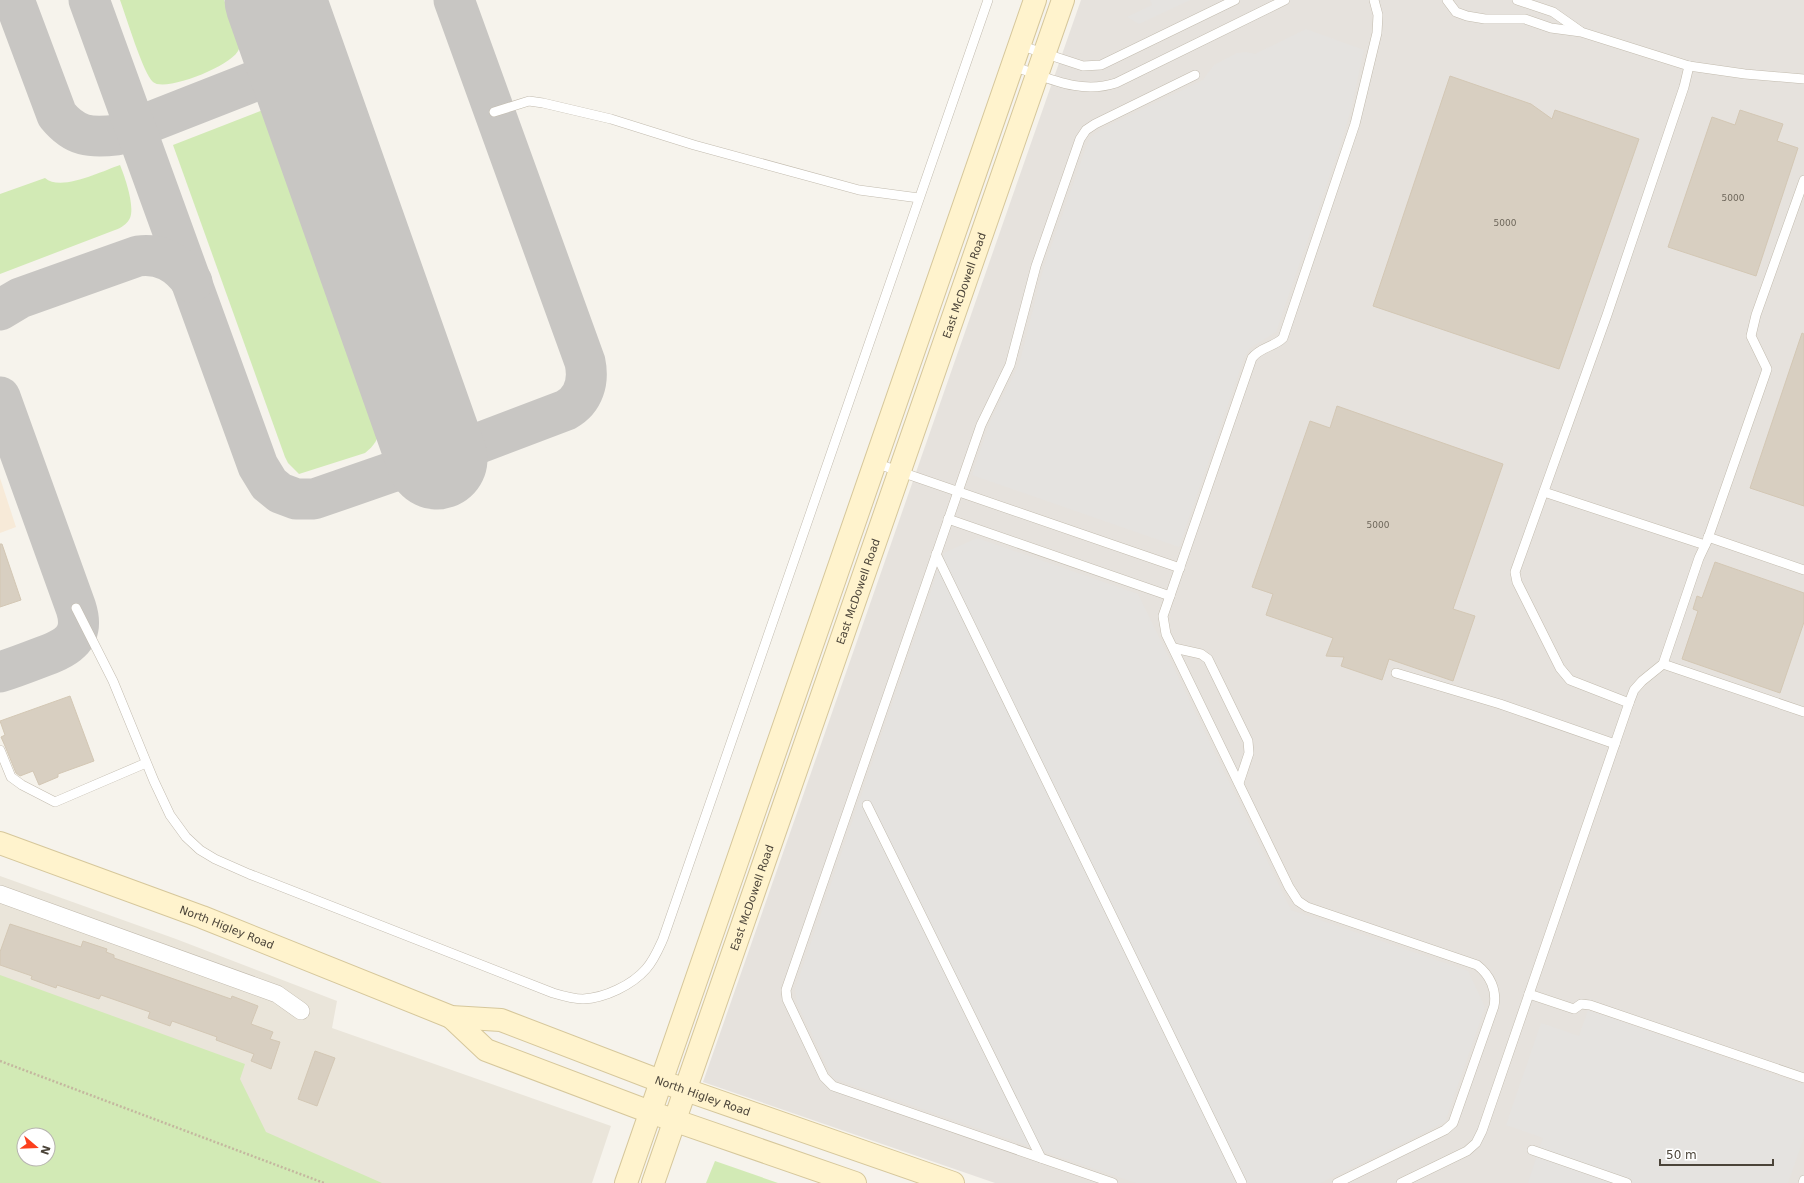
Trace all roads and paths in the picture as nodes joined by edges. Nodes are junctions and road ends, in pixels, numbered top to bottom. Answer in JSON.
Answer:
{"nodes":[{"id":1,"x":988,"y":0,"type":"edge"},
{"id":2,"x":1035,"y":0,"type":"edge"},
{"id":3,"x":1063,"y":0,"type":"edge"},
{"id":4,"x":1235,"y":0,"type":"edge"},
{"id":5,"x":1285,"y":0,"type":"edge"},
{"id":6,"x":1374,"y":0,"type":"edge"},
{"id":7,"x":1447,"y":0,"type":"edge"},
{"id":8,"x":1517,"y":0,"type":"edge"},
{"id":9,"x":1581,"y":32,"type":"junction"},
{"id":10,"x":1019,"y":45,"type":"junction"},
{"id":11,"x":1044,"y":54,"type":"junction"},
{"id":12,"x":1012,"y":66,"type":"junction"},
{"id":13,"x":1689,"y":66,"type":"junction"},
{"id":14,"x":1037,"y":74,"type":"junction"},
{"id":15,"x":1195,"y":75,"type":"dead end"},
{"id":16,"x":1804,"y":79,"type":"edge"},
{"id":17,"x":494,"y":112,"type":"dead end"},
{"id":18,"x":1804,"y":180,"type":"edge"},
{"id":19,"x":919,"y":198,"type":"junction"},
{"id":20,"x":875,"y":462,"type":"junction"},
{"id":21,"x":899,"y":472,"type":"junction"},
{"id":22,"x":957,"y":492,"type":"junction"},
{"id":23,"x":1544,"y":492,"type":"junction"},
{"id":24,"x":948,"y":519,"type":"junction"},
{"id":25,"x":1707,"y":541,"type":"junction"},
{"id":26,"x":936,"y":554,"type":"junction"},
{"id":27,"x":1180,"y":568,"type":"junction"},
{"id":28,"x":1804,"y":570,"type":"edge"},
{"id":29,"x":1170,"y":596,"type":"junction"},
{"id":30,"x":76,"y":608,"type":"dead end"},
{"id":31,"x":1174,"y":648,"type":"junction"},
{"id":32,"x":1663,"y":664,"type":"junction"},
{"id":33,"x":1396,"y":673,"type":"dead end"},
{"id":34,"x":1629,"y":703,"type":"junction"},
{"id":35,"x":1804,"y":712,"type":"edge"},
{"id":36,"x":1616,"y":744,"type":"junction"},
{"id":37,"x":0,"y":750,"type":"edge"},
{"id":38,"x":146,"y":763,"type":"junction"},
{"id":39,"x":1239,"y":783,"type":"junction"},
{"id":40,"x":867,"y":805,"type":"dead end"},
{"id":41,"x":0,"y":843,"type":"edge"},
{"id":42,"x":0,"y":894,"type":"edge"},
{"id":43,"x":1529,"y":994,"type":"junction"},
{"id":44,"x":300,"y":1011,"type":"dead end"},
{"id":45,"x":451,"y":1017,"type":"junction"},
{"id":46,"x":0,"y":1061,"type":"edge"},
{"id":47,"x":1804,"y":1078,"type":"edge"},
{"id":48,"x":660,"y":1081,"type":"junction"},
{"id":49,"x":686,"y":1090,"type":"junction"},
{"id":50,"x":650,"y":1112,"type":"junction"},
{"id":51,"x":676,"y":1120,"type":"junction"},
{"id":52,"x":1532,"y":1150,"type":"dead end"},
{"id":53,"x":1041,"y":1158,"type":"junction"},
{"id":54,"x":324,"y":1183,"type":"edge"},
{"id":55,"x":626,"y":1183,"type":"edge"},
{"id":56,"x":654,"y":1183,"type":"edge"},
{"id":57,"x":855,"y":1183,"type":"edge"},
{"id":58,"x":953,"y":1183,"type":"edge"},
{"id":59,"x":1113,"y":1183,"type":"edge"},
{"id":60,"x":1242,"y":1183,"type":"edge"},
{"id":61,"x":1337,"y":1183,"type":"edge"},
{"id":62,"x":1401,"y":1183,"type":"edge"},
{"id":63,"x":1627,"y":1183,"type":"edge"}],
"edges":[{"from":1,"to":19,"type":"lane"},
{"from":2,"to":10,"type":"main road"},
{"from":3,"to":11,"type":"main road","name":"East McDowell Road"},
{"from":4,"to":11,"type":"lane"},
{"from":5,"to":14,"type":"lane"},
{"from":6,"to":27,"type":"lane"},
{"from":7,"to":9,"type":"lane"},
{"from":8,"to":9,"type":"lane"},
{"from":9,"to":13,"type":"lane"},
{"from":10,"to":11,"type":"lane"},
{"from":10,"to":12,"type":"main road"},
{"from":11,"to":14,"type":"main road","name":"East McDowell Road"},
{"from":12,"to":14,"type":"lane"},
{"from":12,"to":20,"type":"main road"},
{"from":13,"to":16,"type":"lane"},
{"from":13,"to":23,"type":"lane"},
{"from":14,"to":21,"type":"main road","name":"East McDowell Road"},
{"from":15,"to":22,"type":"lane"},
{"from":17,"to":19,"type":"lane"},
{"from":18,"to":25,"type":"lane"},
{"from":19,"to":38,"type":"lane"},
{"from":20,"to":21,"type":"lane"},
{"from":20,"to":48,"type":"main road"},
{"from":21,"to":22,"type":"lane"},
{"from":21,"to":49,"type":"main road","name":"East McDowell Road"},
{"from":22,"to":24,"type":"lane"},
{"from":22,"to":27,"type":"lane"},
{"from":23,"to":25,"type":"lane"},
{"from":23,"to":34,"type":"lane"},
{"from":24,"to":26,"type":"lane"},
{"from":24,"to":29,"type":"lane"},
{"from":25,"to":28,"type":"lane"},
{"from":25,"to":32,"type":"lane"},
{"from":26,"to":53,"type":"lane"},
{"from":26,"to":60,"type":"lane"},
{"from":27,"to":29,"type":"lane"},
{"from":29,"to":31,"type":"lane"},
{"from":30,"to":38,"type":"lane"},
{"from":31,"to":39,"type":"lane"},
{"from":31,"to":39,"type":"lane"},
{"from":32,"to":34,"type":"lane"},
{"from":32,"to":35,"type":"lane"},
{"from":33,"to":36,"type":"lane"},
{"from":34,"to":36,"type":"lane"},
{"from":36,"to":43,"type":"lane"},
{"from":37,"to":38,"type":"lane"},
{"from":39,"to":61,"type":"lane"},
{"from":40,"to":53,"type":"lane"},
{"from":41,"to":45,"type":"main road","name":"North Higley Road"},
{"from":42,"to":44,"type":"street"},
{"from":43,"to":47,"type":"lane"},
{"from":43,"to":62,"type":"lane"},
{"from":45,"to":48,"type":"main road","name":"North Higley Road"},
{"from":45,"to":50,"type":"main road","name":"North Higley Road"},
{"from":46,"to":54,"type":"path"},
{"from":48,"to":49,"type":"main road","name":"North Higley Road"},
{"from":48,"to":50,"type":"main road"},
{"from":49,"to":51,"type":"main road","name":"East McDowell Road"},
{"from":49,"to":58,"type":"main road","name":"North Higley Road"},
{"from":50,"to":51,"type":"main road","name":"North Higley Road"},
{"from":50,"to":55,"type":"main road"},
{"from":51,"to":56,"type":"main road","name":"East McDowell Road"},
{"from":51,"to":57,"type":"main road","name":"North Higley Road"},
{"from":52,"to":63,"type":"lane"},
{"from":53,"to":59,"type":"lane"}]}
